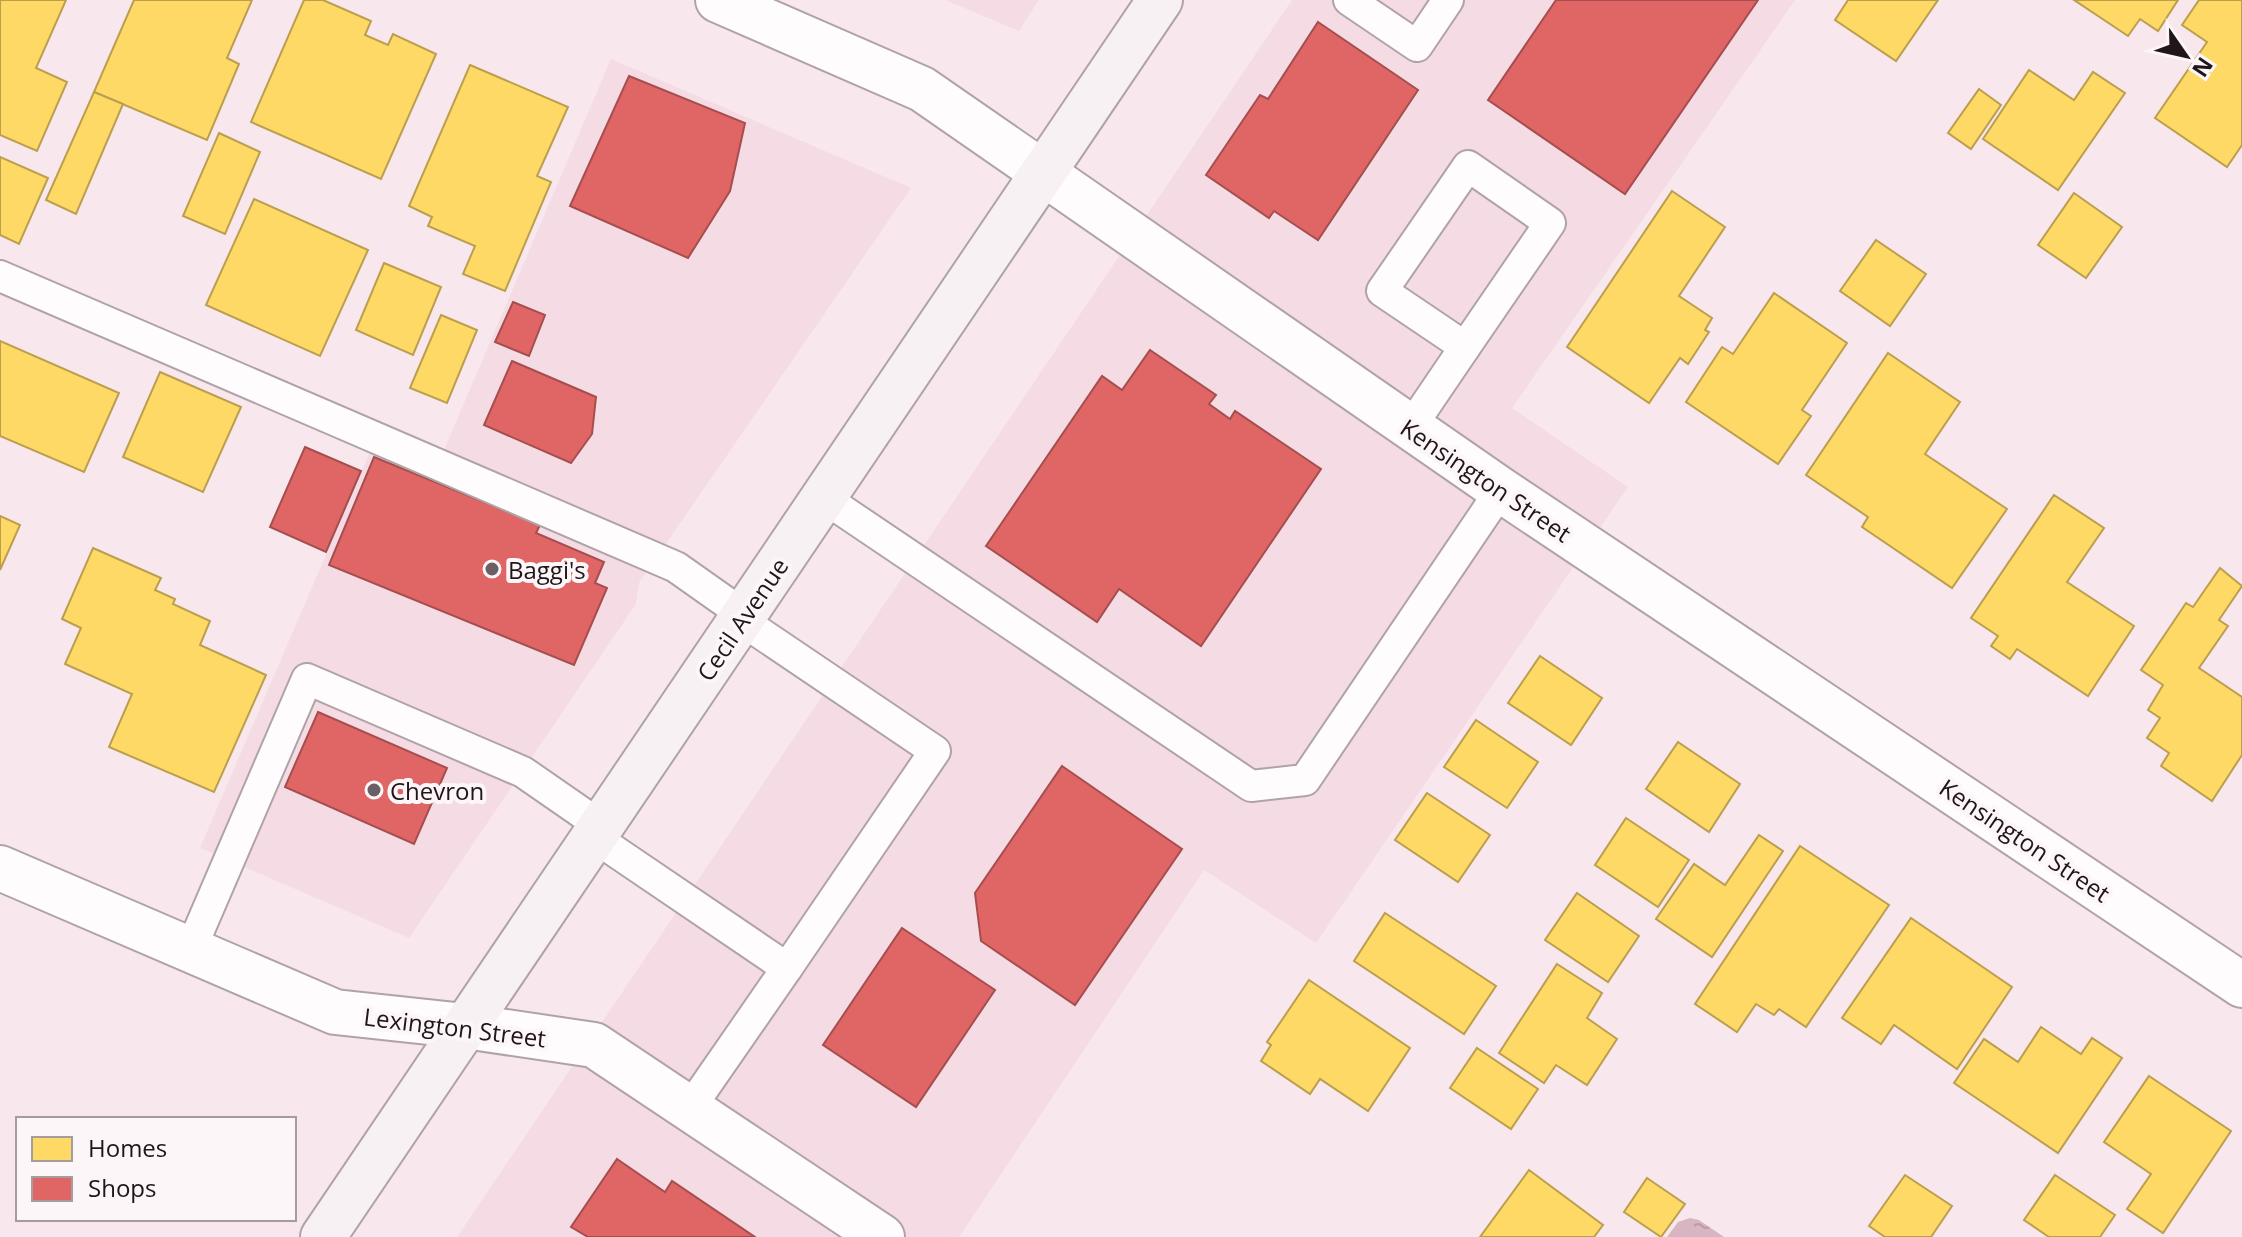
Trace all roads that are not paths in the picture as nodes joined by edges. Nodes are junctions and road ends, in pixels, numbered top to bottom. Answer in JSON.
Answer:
{"nodes":[{"id":1,"x":718,"y":0,"type":"edge"},
{"id":2,"x":1160,"y":0,"type":"edge"},
{"id":3,"x":1349,"y":0,"type":"edge"},
{"id":4,"x":1448,"y":0,"type":"edge"},
{"id":5,"x":1044,"y":174,"type":"junction"},
{"id":6,"x":0,"y":276,"type":"edge"},
{"id":7,"x":1465,"y":347,"type":"junction"},
{"id":8,"x":1410,"y":428,"type":"junction"},
{"id":9,"x":1501,"y":490,"type":"junction"},
{"id":10,"x":824,"y":498,"type":"junction"},
{"id":11,"x":743,"y":617,"type":"junction"},
{"id":12,"x":598,"y":832,"type":"junction"},
{"id":13,"x":0,"y":868,"type":"edge"},
{"id":14,"x":190,"y":951,"type":"junction"},
{"id":15,"x":787,"y":968,"type":"junction"},
{"id":16,"x":2242,"y":985,"type":"edge"},
{"id":17,"x":465,"y":1026,"type":"junction"},
{"id":18,"x":690,"y":1108,"type":"junction"},
{"id":19,"x":323,"y":1237,"type":"edge"},
{"id":20,"x":882,"y":1237,"type":"edge"}],
"edges":[{"from":1,"to":5,"type":"street","name":"Kensington Street"},
{"from":2,"to":5,"type":"main road","name":"Cecil Avenue"},
{"from":3,"to":4,"type":"lane"},
{"from":5,"to":8,"type":"street","name":"Kensington Street"},
{"from":5,"to":10,"type":"main road","name":"Cecil Avenue"},
{"from":6,"to":11,"type":"lane"},
{"from":7,"to":7,"type":"lane"},
{"from":7,"to":8,"type":"lane"},
{"from":8,"to":9,"type":"street","name":"Kensington Street"},
{"from":9,"to":10,"type":"lane"},
{"from":9,"to":16,"type":"street","name":"Kensington Street"},
{"from":10,"to":11,"type":"main road","name":"Cecil Avenue"},
{"from":11,"to":12,"type":"main road","name":"Cecil Avenue"},
{"from":11,"to":15,"type":"lane"},
{"from":12,"to":14,"type":"lane"},
{"from":12,"to":15,"type":"lane"},
{"from":12,"to":17,"type":"main road","name":"Cecil Avenue"},
{"from":13,"to":14,"type":"street","name":"Lexington Street"},
{"from":14,"to":17,"type":"street","name":"Lexington Street"},
{"from":15,"to":18,"type":"lane"},
{"from":17,"to":18,"type":"street","name":"Lexington Street"},
{"from":17,"to":19,"type":"main road","name":"Cecil Avenue"},
{"from":18,"to":20,"type":"street","name":"Lexington Street"}]}
